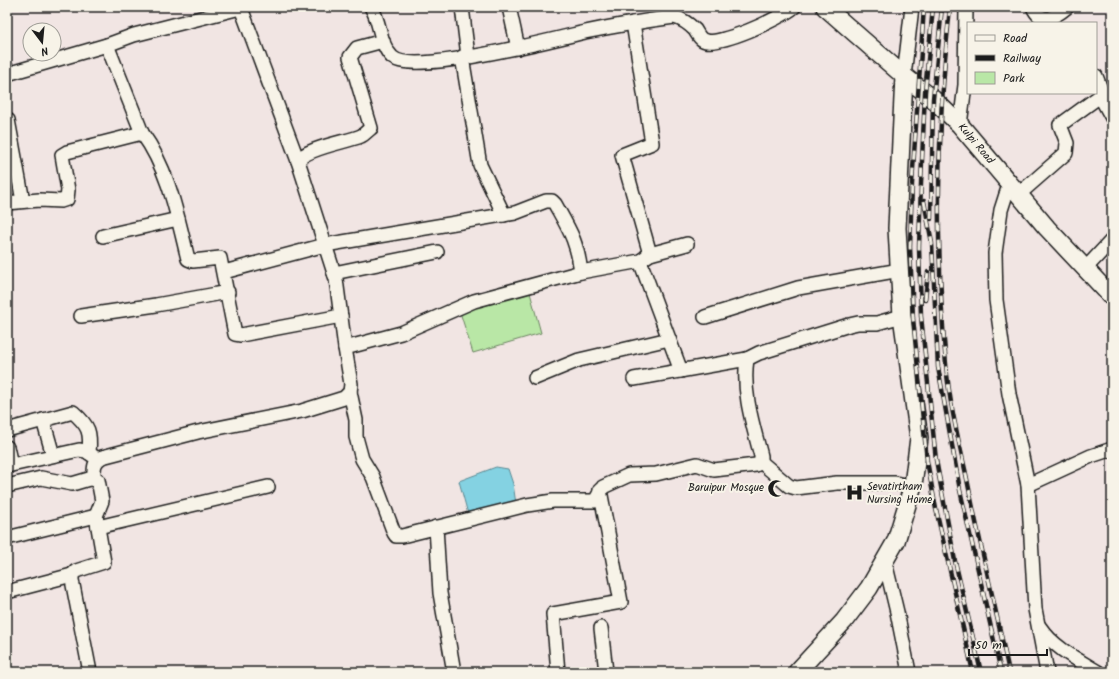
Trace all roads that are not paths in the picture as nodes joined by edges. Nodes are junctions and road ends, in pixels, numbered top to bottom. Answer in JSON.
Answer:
{"nodes":[{"id":1,"x":243,"y":7,"type":"edge"},
{"id":2,"x":371,"y":7,"type":"edge"},
{"id":3,"x":462,"y":7,"type":"edge"},
{"id":4,"x":509,"y":7,"type":"edge"},
{"id":5,"x":794,"y":7,"type":"edge"},
{"id":6,"x":825,"y":7,"type":"edge"},
{"id":7,"x":912,"y":7,"type":"edge"},
{"id":8,"x":966,"y":7,"type":"edge"},
{"id":9,"x":1033,"y":7,"type":"edge"},
{"id":10,"x":1067,"y":7,"type":"edge"},
{"id":11,"x":210,"y":12,"type":"edge"},
{"id":12,"x":1058,"y":20,"type":"edge"},
{"id":13,"x":632,"y":23,"type":"junction"},
{"id":14,"x":383,"y":41,"type":"junction"},
{"id":15,"x":107,"y":45,"type":"junction"},
{"id":16,"x":518,"y":48,"type":"junction"},
{"id":17,"x":465,"y":57,"type":"junction"},
{"id":18,"x":7,"y":74,"type":"edge"},
{"id":19,"x":904,"y":76,"type":"junction"},
{"id":20,"x":1097,"y":79,"type":"edge"},
{"id":21,"x":1100,"y":96,"type":"junction"},
{"id":22,"x":1112,"y":118,"type":"edge"},
{"id":23,"x":8,"y":120,"type":"dead end"},
{"id":24,"x":960,"y":124,"type":"junction"},
{"id":25,"x":142,"y":133,"type":"junction"},
{"id":26,"x":298,"y":161,"type":"junction"},
{"id":27,"x":1014,"y":190,"type":"junction"},
{"id":28,"x":23,"y":201,"type":"junction"},
{"id":29,"x":7,"y":203,"type":"edge"},
{"id":30,"x":504,"y":215,"type":"junction"},
{"id":31,"x":178,"y":219,"type":"junction"},
{"id":32,"x":103,"y":236,"type":"dead end"},
{"id":33,"x":1112,"y":240,"type":"edge"},
{"id":34,"x":687,"y":244,"type":"dead end"},
{"id":35,"x":325,"y":245,"type":"junction"},
{"id":36,"x":437,"y":252,"type":"dead end"},
{"id":37,"x":645,"y":258,"type":"junction"},
{"id":38,"x":1085,"y":269,"type":"junction"},
{"id":39,"x":900,"y":270,"type":"junction"},
{"id":40,"x":224,"y":272,"type":"junction"},
{"id":41,"x":581,"y":272,"type":"junction"},
{"id":42,"x":334,"y":273,"type":"junction"},
{"id":43,"x":228,"y":292,"type":"junction"},
{"id":44,"x":1112,"y":297,"type":"edge"},
{"id":45,"x":81,"y":316,"type":"dead end"},
{"id":46,"x":342,"y":316,"type":"junction"},
{"id":47,"x":902,"y":316,"type":"junction"},
{"id":48,"x":705,"y":317,"type":"dead end"},
{"id":49,"x":669,"y":339,"type":"junction"},
{"id":50,"x":345,"y":348,"type":"junction"},
{"id":51,"x":747,"y":359,"type":"junction"},
{"id":52,"x":681,"y":371,"type":"junction"},
{"id":53,"x":536,"y":378,"type":"dead end"},
{"id":54,"x":634,"y":379,"type":"dead end"},
{"id":55,"x":350,"y":392,"type":"junction"},
{"id":56,"x":43,"y":420,"type":"junction"},
{"id":57,"x":7,"y":430,"type":"edge"},
{"id":58,"x":7,"y":447,"type":"edge"},
{"id":59,"x":1112,"y":449,"type":"edge"},
{"id":60,"x":53,"y":455,"type":"junction"},
{"id":61,"x":93,"y":456,"type":"junction"},
{"id":62,"x":761,"y":462,"type":"junction"},
{"id":63,"x":9,"y":466,"type":"edge"},
{"id":64,"x":94,"y":478,"type":"junction"},
{"id":65,"x":1028,"y":485,"type":"junction"},
{"id":66,"x":7,"y":486,"type":"edge"},
{"id":67,"x":268,"y":487,"type":"dead end"},
{"id":68,"x":912,"y":487,"type":"junction"},
{"id":69,"x":600,"y":490,"type":"junction"},
{"id":70,"x":97,"y":522,"type":"junction"},
{"id":71,"x":436,"y":527,"type":"junction"},
{"id":72,"x":7,"y":538,"type":"edge"},
{"id":73,"x":885,"y":562,"type":"junction"},
{"id":74,"x":72,"y":575,"type":"junction"},
{"id":75,"x":7,"y":592,"type":"edge"},
{"id":76,"x":1037,"y":623,"type":"junction"},
{"id":77,"x":601,"y":628,"type":"dead end"},
{"id":78,"x":90,"y":672,"type":"edge"},
{"id":79,"x":454,"y":672,"type":"edge"},
{"id":80,"x":558,"y":672,"type":"edge"},
{"id":81,"x":606,"y":672,"type":"edge"},
{"id":82,"x":797,"y":672,"type":"edge"},
{"id":83,"x":909,"y":672,"type":"edge"},
{"id":84,"x":1047,"y":672,"type":"edge"},
{"id":85,"x":1098,"y":672,"type":"edge"}],
"edges":[{"from":1,"to":11,"type":"street"},
{"from":1,"to":26,"type":"street"},
{"from":2,"to":14,"type":"street"},
{"from":3,"to":17,"type":"street"},
{"from":4,"to":16,"type":"street"},
{"from":5,"to":13,"type":"street"},
{"from":6,"to":19,"type":"main road","name":"Kulpi Road"},
{"from":7,"to":19,"type":"street"},
{"from":8,"to":24,"type":"street"},
{"from":9,"to":12,"type":"street"},
{"from":10,"to":12,"type":"street"},
{"from":11,"to":15,"type":"street"},
{"from":13,"to":16,"type":"street"},
{"from":13,"to":37,"type":"street"},
{"from":14,"to":17,"type":"street"},
{"from":14,"to":26,"type":"street"},
{"from":15,"to":18,"type":"street"},
{"from":15,"to":25,"type":"street"},
{"from":16,"to":17,"type":"street"},
{"from":17,"to":30,"type":"street"},
{"from":19,"to":24,"type":"main road","name":"Kulpi Road"},
{"from":19,"to":39,"type":"main road"},
{"from":20,"to":21,"type":"street"},
{"from":21,"to":22,"type":"street"},
{"from":21,"to":27,"type":"street"},
{"from":23,"to":28,"type":"street"},
{"from":24,"to":27,"type":"main road","name":"Kulpi Road"},
{"from":25,"to":28,"type":"street"},
{"from":25,"to":31,"type":"street"},
{"from":26,"to":35,"type":"street"},
{"from":27,"to":38,"type":"main road","name":"Kulpi Road"},
{"from":27,"to":65,"type":"street"},
{"from":28,"to":29,"type":"street"},
{"from":30,"to":35,"type":"street"},
{"from":30,"to":41,"type":"street"},
{"from":31,"to":32,"type":"street"},
{"from":31,"to":40,"type":"street"},
{"from":33,"to":38,"type":"street"},
{"from":34,"to":37,"type":"street"},
{"from":35,"to":40,"type":"street"},
{"from":35,"to":42,"type":"street"},
{"from":36,"to":42,"type":"street"},
{"from":37,"to":41,"type":"street"},
{"from":37,"to":49,"type":"street"},
{"from":38,"to":44,"type":"main road","name":"Kulpi Road"},
{"from":39,"to":47,"type":"main road"},
{"from":39,"to":48,"type":"street"},
{"from":40,"to":43,"type":"street"},
{"from":41,"to":50,"type":"street"},
{"from":42,"to":46,"type":"street"},
{"from":43,"to":45,"type":"street"},
{"from":43,"to":46,"type":"street"},
{"from":46,"to":50,"type":"street"},
{"from":47,"to":51,"type":"street"},
{"from":47,"to":68,"type":"main road"},
{"from":49,"to":52,"type":"street"},
{"from":49,"to":53,"type":"street"},
{"from":50,"to":55,"type":"street"},
{"from":51,"to":52,"type":"street"},
{"from":51,"to":62,"type":"street"},
{"from":52,"to":54,"type":"street"},
{"from":55,"to":61,"type":"street"},
{"from":55,"to":71,"type":"street"},
{"from":56,"to":57,"type":"street"},
{"from":56,"to":60,"type":"street"},
{"from":56,"to":61,"type":"street"},
{"from":58,"to":63,"type":"street"},
{"from":59,"to":65,"type":"street"},
{"from":60,"to":61,"type":"street"},
{"from":60,"to":63,"type":"street"},
{"from":61,"to":64,"type":"street"},
{"from":62,"to":68,"type":"street"},
{"from":62,"to":69,"type":"street"},
{"from":64,"to":66,"type":"street"},
{"from":64,"to":70,"type":"street"},
{"from":65,"to":76,"type":"street"},
{"from":67,"to":70,"type":"street"},
{"from":68,"to":73,"type":"main road"},
{"from":69,"to":71,"type":"street"},
{"from":69,"to":80,"type":"street"},
{"from":70,"to":72,"type":"street"},
{"from":70,"to":74,"type":"street"},
{"from":71,"to":79,"type":"street"},
{"from":73,"to":82,"type":"main road"},
{"from":73,"to":83,"type":"street"},
{"from":74,"to":75,"type":"street"},
{"from":74,"to":78,"type":"street"},
{"from":76,"to":84,"type":"street"},
{"from":76,"to":85,"type":"street"},
{"from":77,"to":81,"type":"street"}]}
